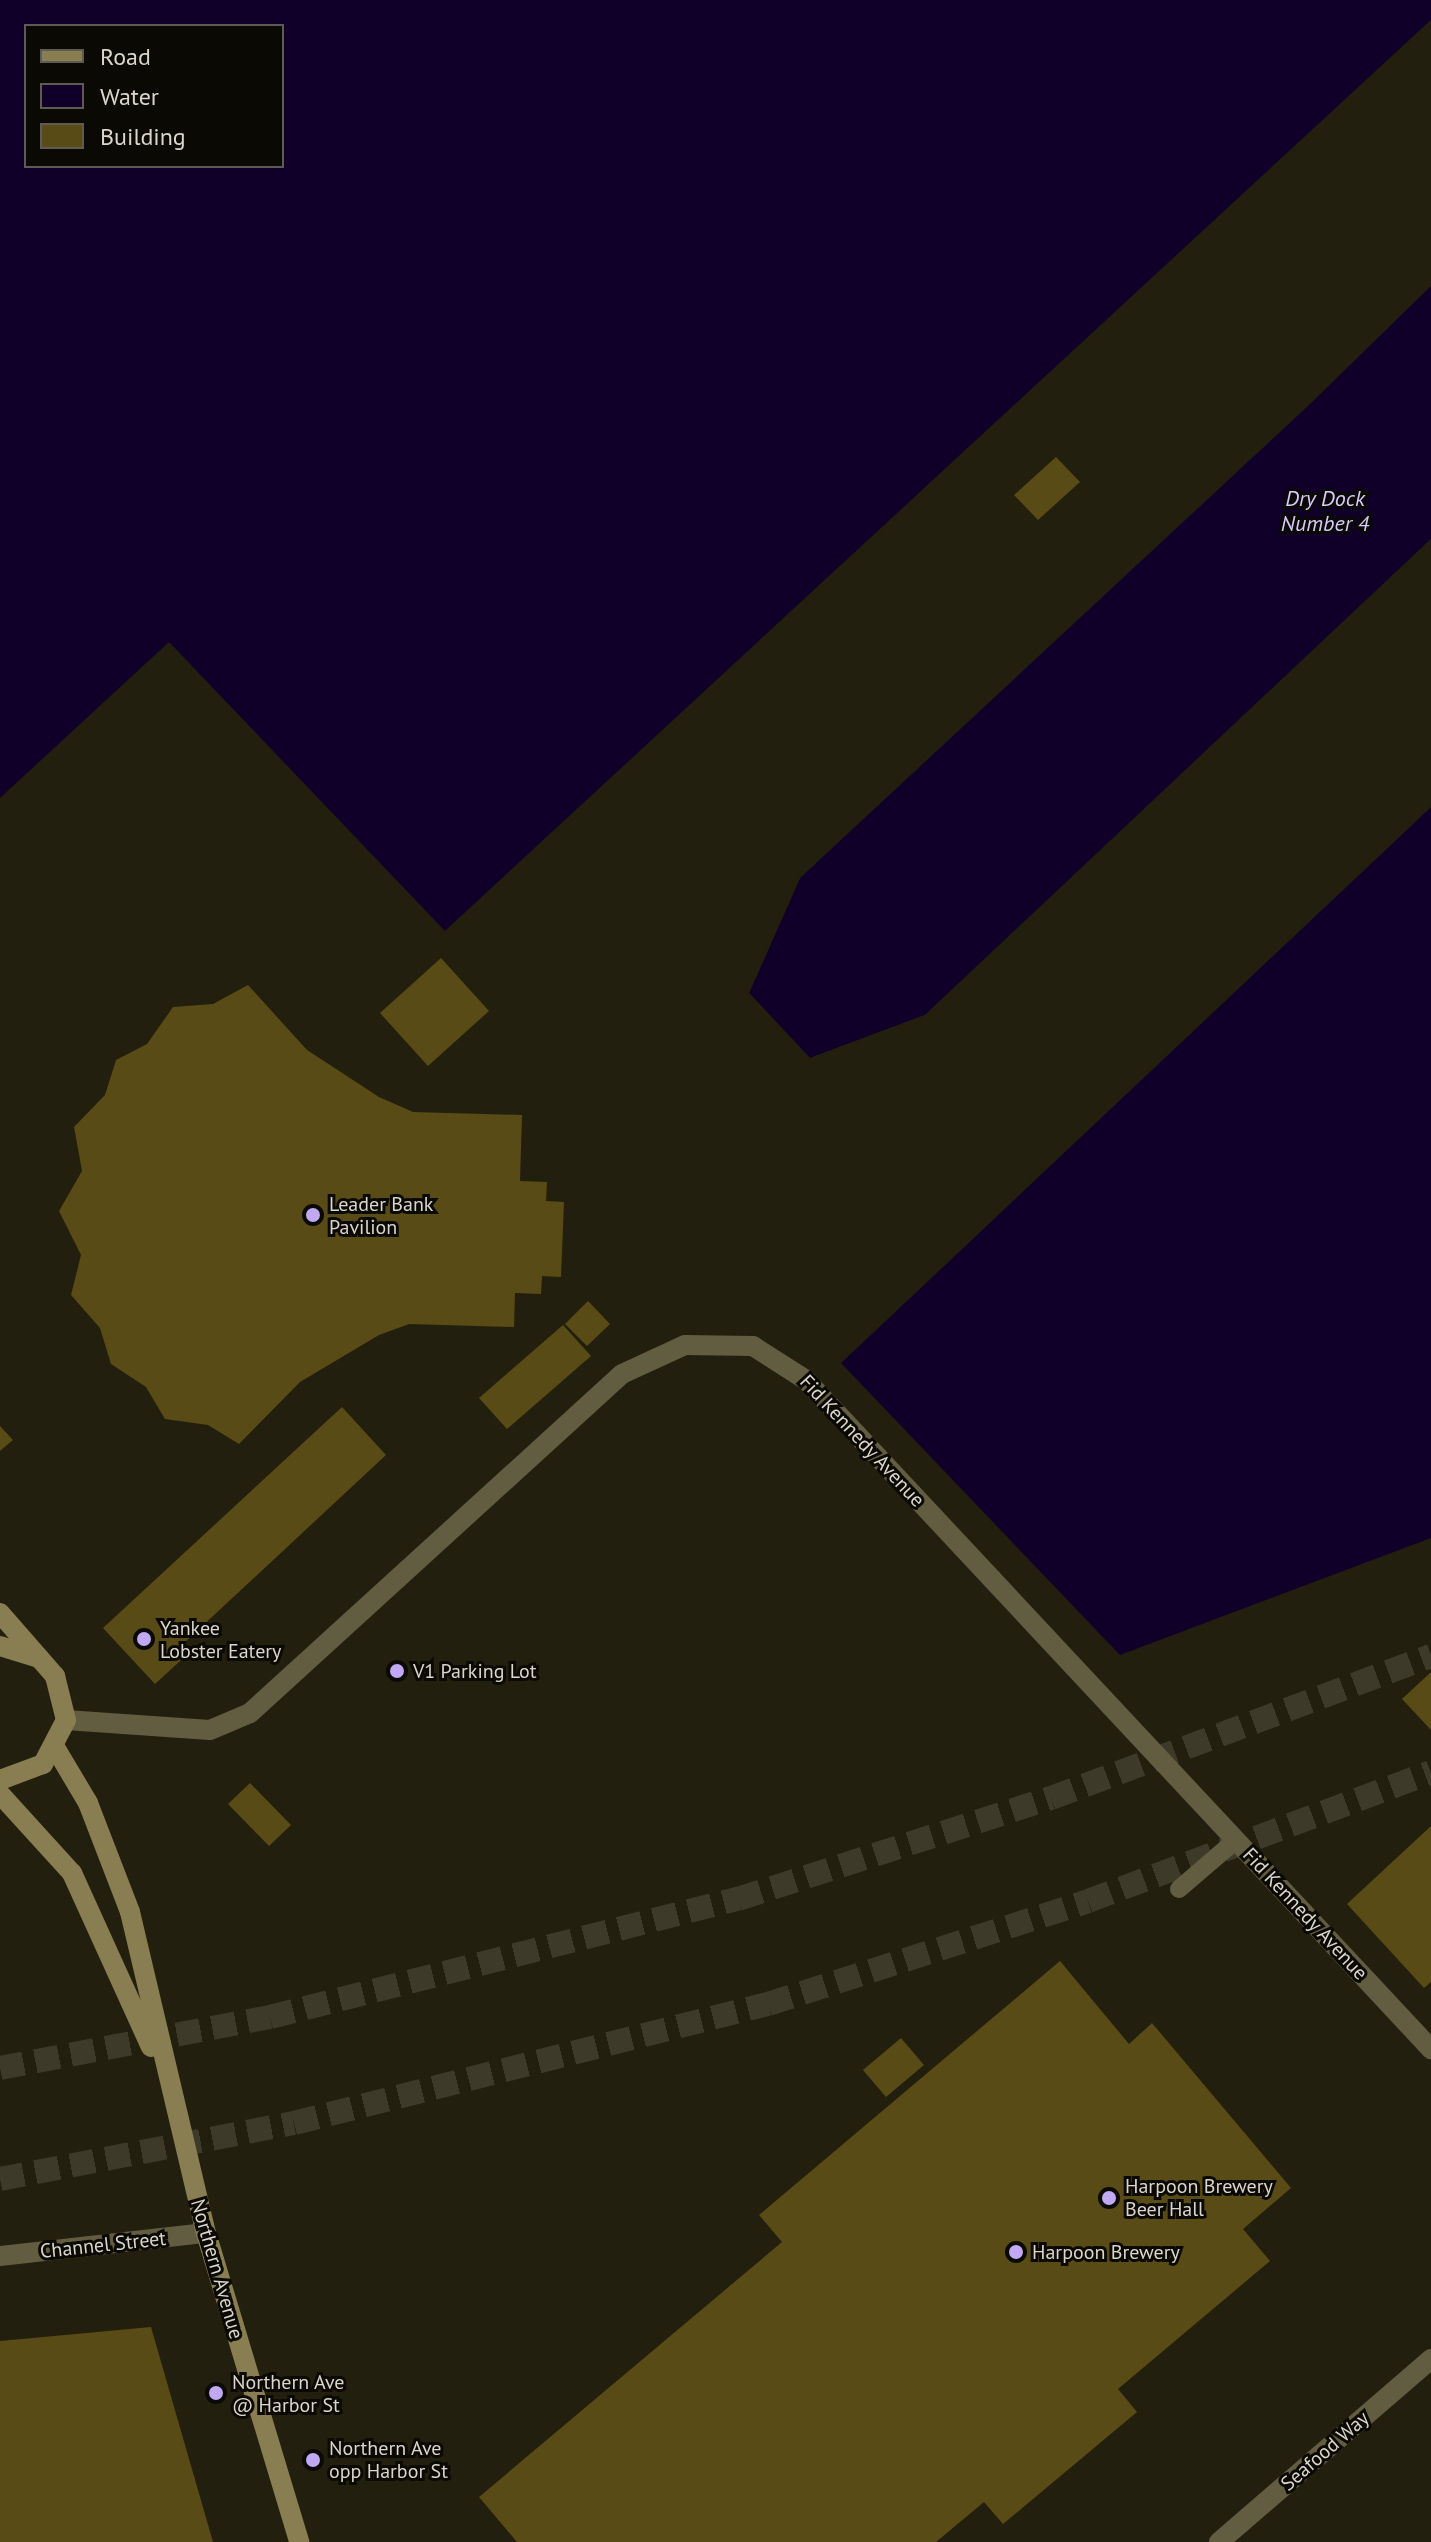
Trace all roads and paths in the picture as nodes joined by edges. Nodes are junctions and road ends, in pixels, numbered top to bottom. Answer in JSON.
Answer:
{"nodes":[{"id":1,"x":0,"y":1613,"type":"edge"},
{"id":2,"x":0,"y":1646,"type":"edge"},
{"id":3,"x":42,"y":1662,"type":"junction"},
{"id":4,"x":66,"y":1720,"type":"junction"},
{"id":5,"x":56,"y":1749,"type":"junction"},
{"id":6,"x":0,"y":1780,"type":"edge"},
{"id":7,"x":0,"y":1794,"type":"edge"},
{"id":8,"x":1236,"y":1840,"type":"junction"},
{"id":9,"x":1179,"y":1889,"type":"dead end"},
{"id":10,"x":1431,"y":2049,"type":"edge"},
{"id":11,"x":169,"y":2087,"type":"junction"},
{"id":12,"x":206,"y":2233,"type":"junction"},
{"id":13,"x":0,"y":2256,"type":"edge"},
{"id":14,"x":1431,"y":2359,"type":"edge"},
{"id":15,"x":299,"y":2542,"type":"edge"},
{"id":16,"x":1219,"y":2542,"type":"edge"}],
"edges":[{"from":1,"to":3,"type":"street"},
{"from":2,"to":3,"type":"street"},
{"from":3,"to":4,"type":"street"},
{"from":4,"to":5,"type":"street"},
{"from":4,"to":8,"type":"street","name":"Fid Kennedy Avenue"},
{"from":5,"to":6,"type":"street"},
{"from":5,"to":11,"type":"street","name":"Northern Avenue"},
{"from":7,"to":11,"type":"street","name":"Northern Avenue"},
{"from":8,"to":9,"type":"lane"},
{"from":8,"to":10,"type":"street","name":"Fid Kennedy Avenue"},
{"from":11,"to":12,"type":"street","name":"Northern Avenue"},
{"from":12,"to":13,"type":"street","name":"Channel Street"},
{"from":12,"to":15,"type":"street","name":"Northern Avenue"},
{"from":14,"to":16,"type":"street","name":"Seafood Way"}]}
